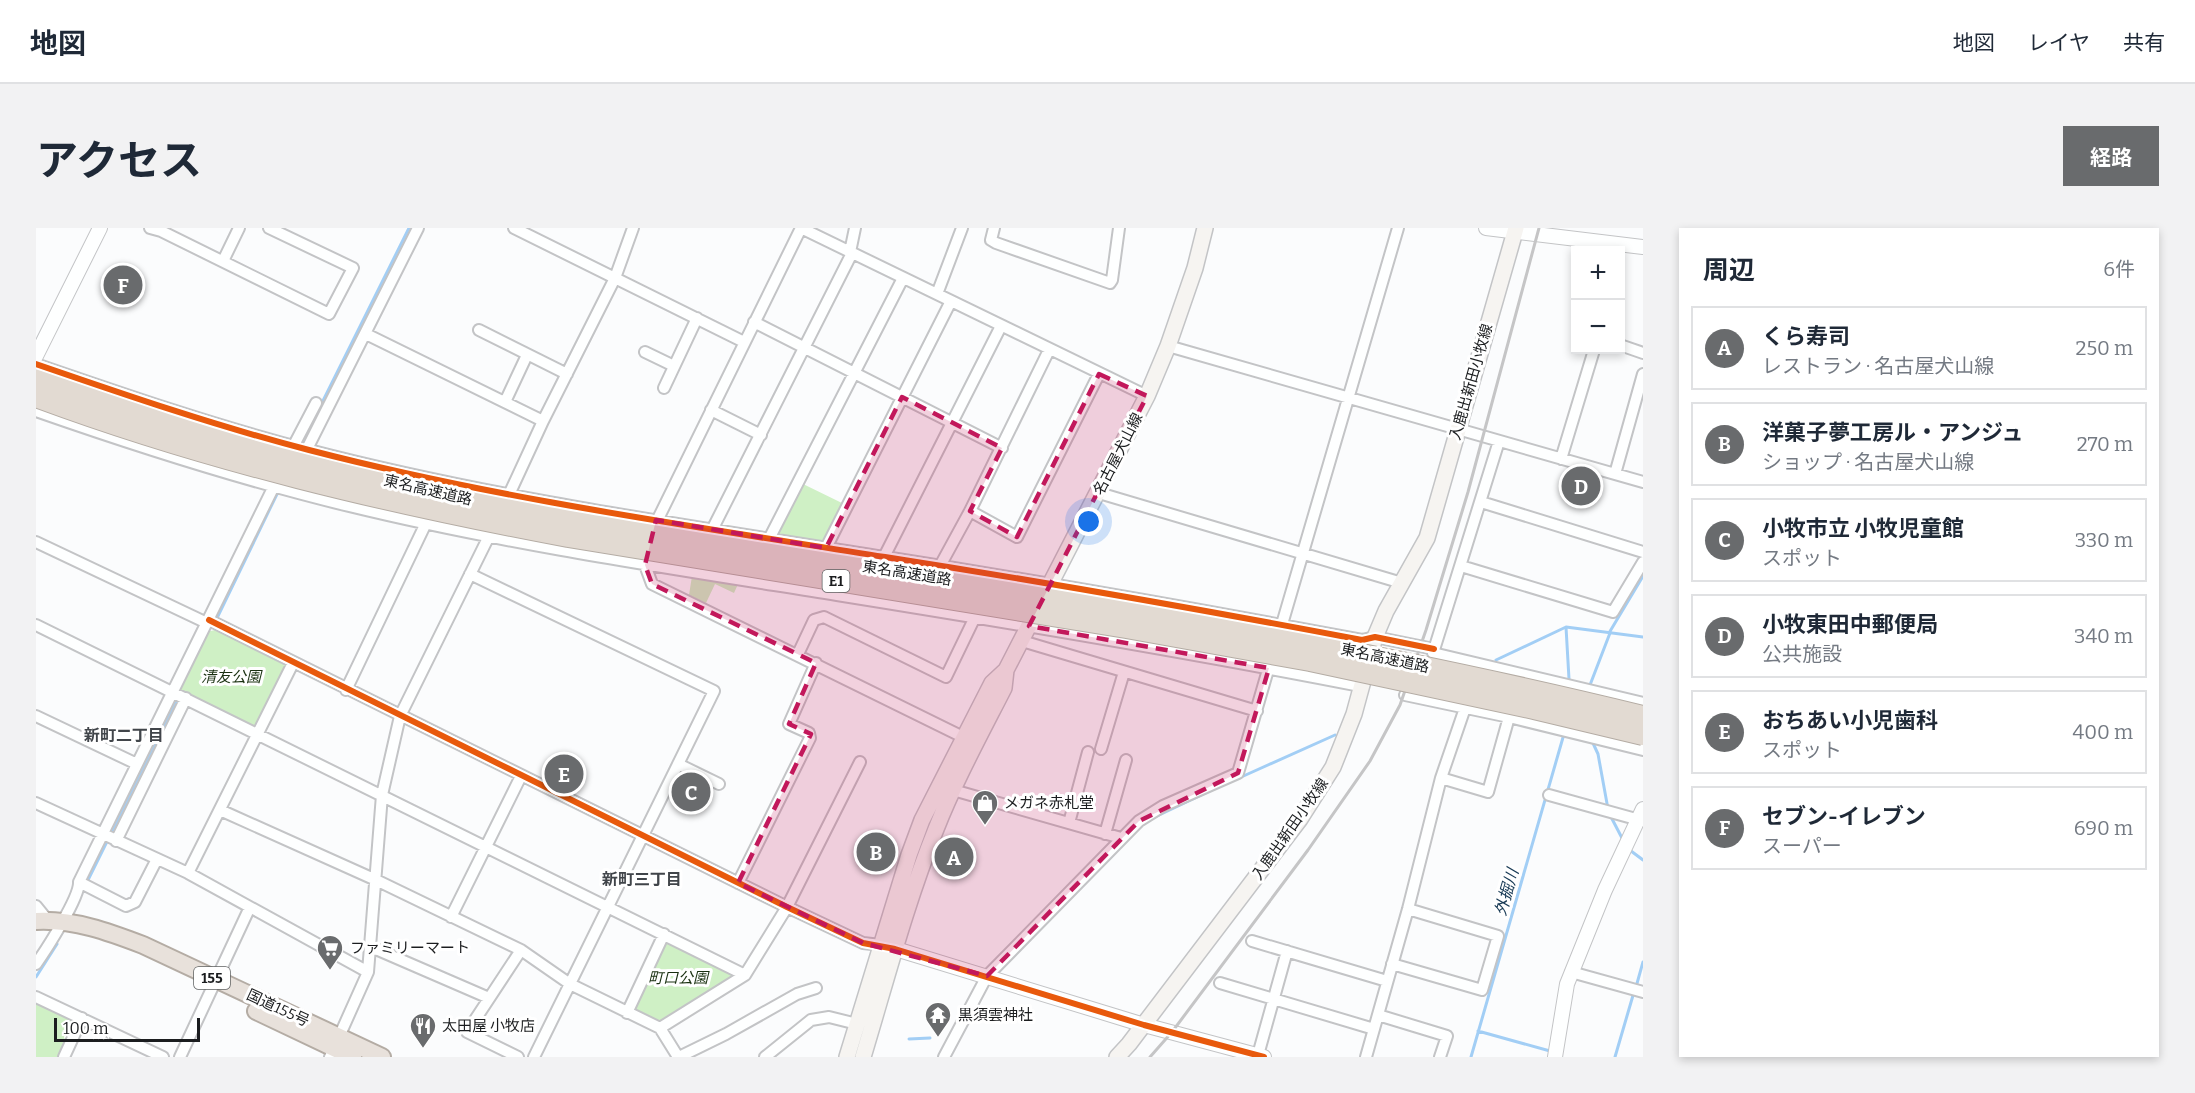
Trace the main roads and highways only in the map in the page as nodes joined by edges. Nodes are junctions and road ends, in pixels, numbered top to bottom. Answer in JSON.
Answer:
{"nodes":[{"id":1,"x":1205,"y":228,"type":"edge"},
{"id":2,"x":1515,"y":230,"type":"edge"},
{"id":3,"x":36,"y":377,"type":"edge"},
{"id":4,"x":36,"y":397,"type":"edge"},
{"id":5,"x":1006,"y":670,"type":"junction"},
{"id":6,"x":1643,"y":716,"type":"edge"},
{"id":7,"x":1643,"y":735,"type":"edge"},
{"id":8,"x":47,"y":925,"type":"edge"},
{"id":9,"x":888,"y":947,"type":"junction"},
{"id":10,"x":334,"y":1047,"type":"edge"},
{"id":11,"x":353,"y":1057,"type":"edge"},
{"id":12,"x":382,"y":1057,"type":"edge"},
{"id":13,"x":847,"y":1057,"type":"edge"},
{"id":14,"x":863,"y":1057,"type":"edge"},
{"id":15,"x":1117,"y":1057,"type":"edge"}],
"edges":[{"from":1,"to":5,"type":"main road","name":"名古屋犬山線"},
{"from":2,"to":15,"type":"main road","name":"入鹿出新田小牧線"},
{"from":3,"to":6,"type":"highway","name":"東名高速道路","number":"E1","bridge":true},
{"from":4,"to":7,"type":"highway","name":"東名高速道路","number":"E1","bridge":true},
{"from":5,"to":9,"type":"main road","name":"名古屋犬山線"},
{"from":5,"to":9,"type":"main road","name":"名古屋犬山線"},
{"from":8,"to":10,"type":"highway","name":"国道155号","number":"155"},
{"from":9,"to":13,"type":"main road","name":"名古屋犬山線"},
{"from":9,"to":14,"type":"main road","name":"名古屋犬山線"},
{"from":10,"to":11,"type":"highway","name":"国道155号","number":"155"},
{"from":10,"to":12,"type":"highway","name":"国道155号","number":"155"}]}
